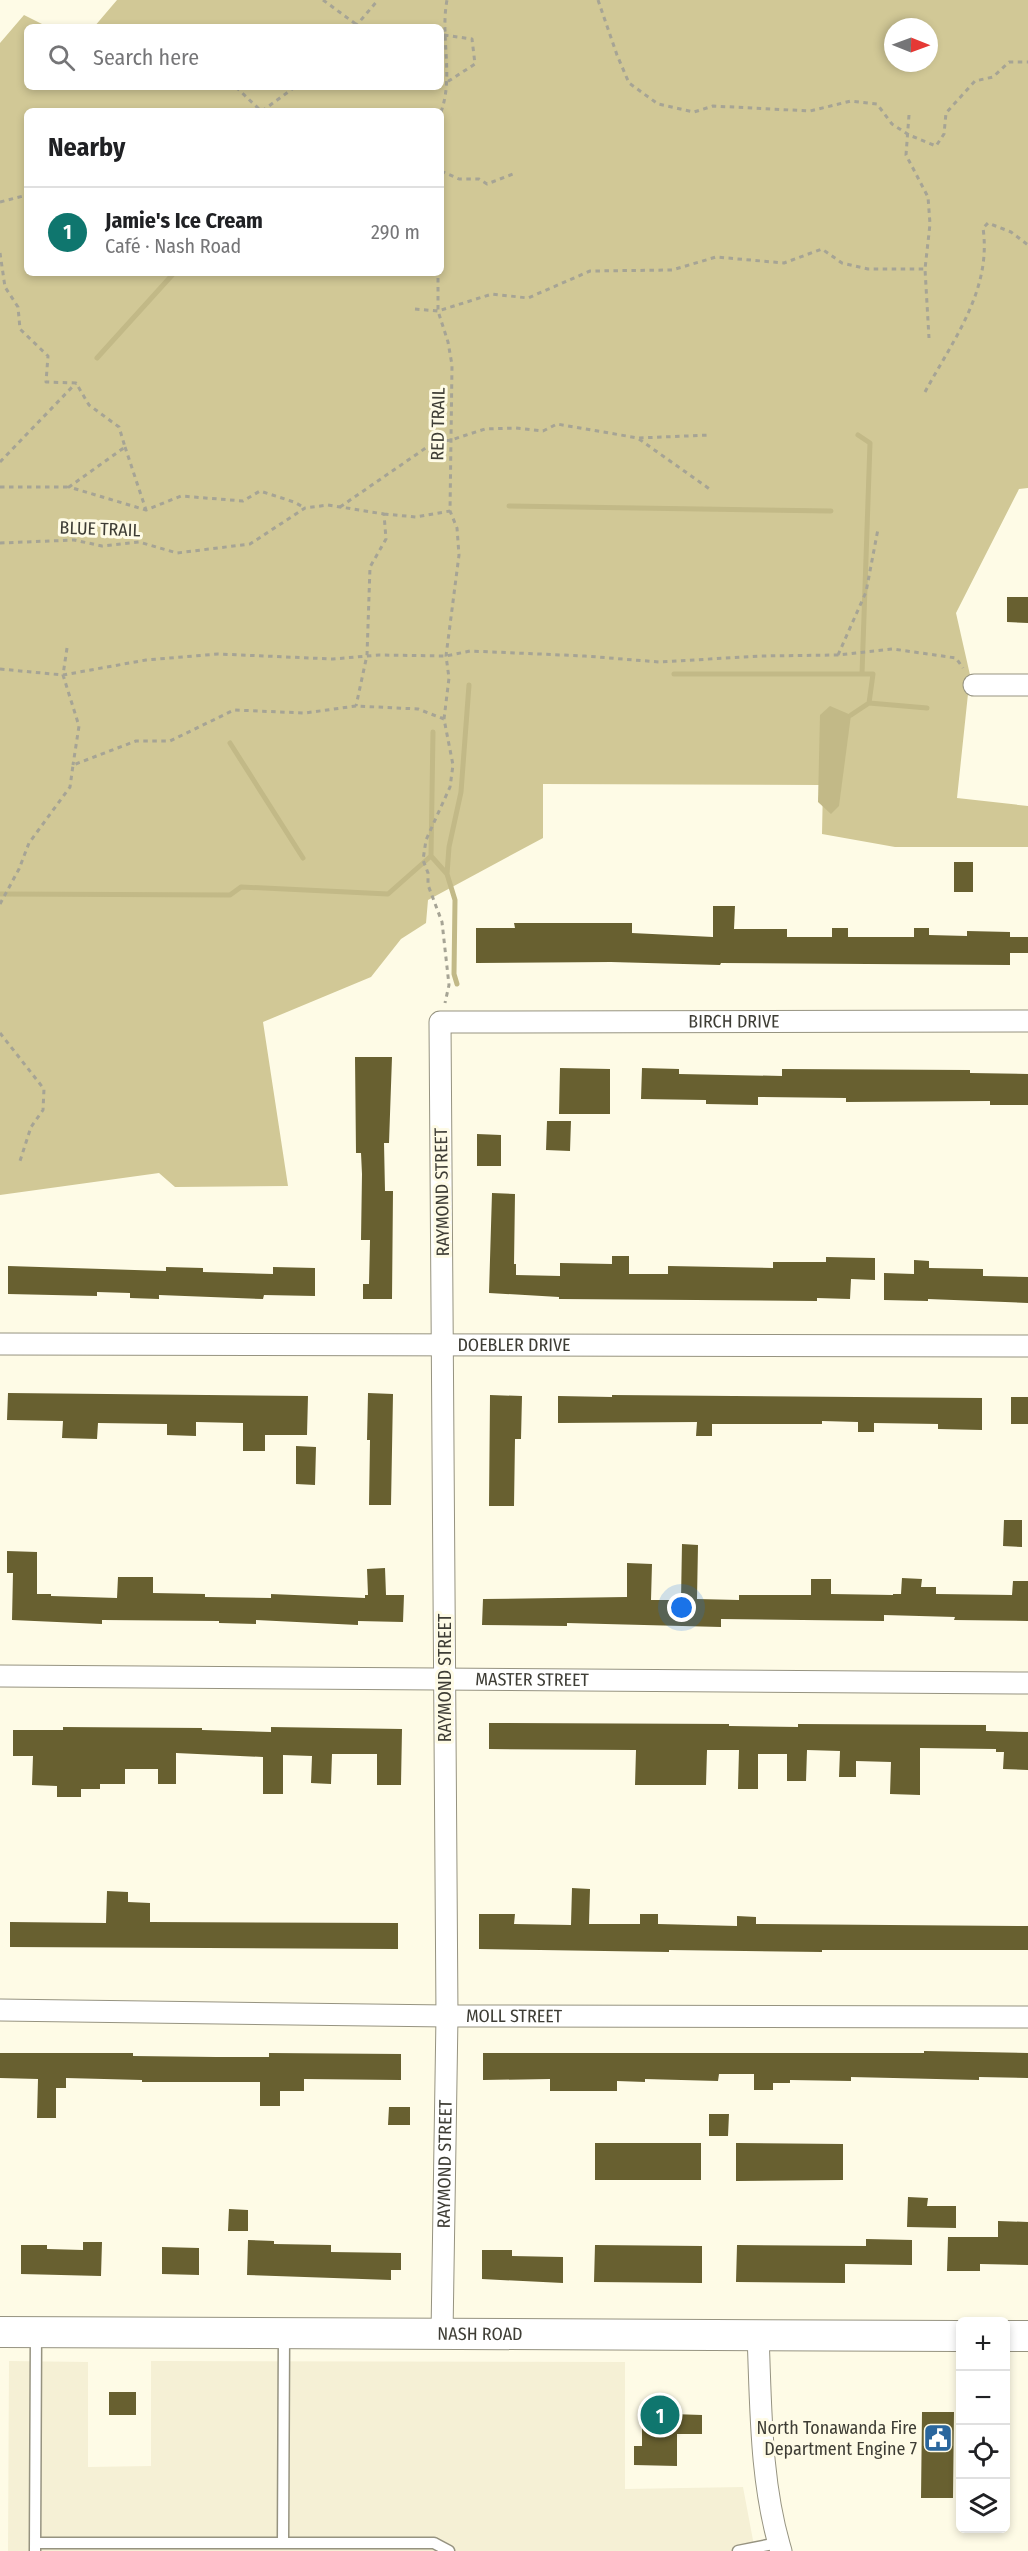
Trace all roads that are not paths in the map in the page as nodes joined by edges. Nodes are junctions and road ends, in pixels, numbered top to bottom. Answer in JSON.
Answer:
{"nodes":[{"id":1,"x":974,"y":685,"type":"road end"},
{"id":2,"x":1028,"y":685,"type":"edge"},
{"id":3,"x":1028,"y":1021,"type":"edge"},
{"id":4,"x":440,"y":1022,"type":"joint"},
{"id":5,"x":0,"y":1344,"type":"edge"},
{"id":6,"x":1028,"y":1346,"type":"edge"},
{"id":7,"x":444,"y":1347,"type":"junction"},
{"id":8,"x":0,"y":1676,"type":"edge"},
{"id":9,"x":445,"y":1679,"type":"junction"},
{"id":10,"x":1028,"y":1683,"type":"edge"},
{"id":11,"x":0,"y":2010,"type":"edge"},
{"id":12,"x":447,"y":2016,"type":"junction"},
{"id":13,"x":1028,"y":2017,"type":"edge"},
{"id":14,"x":0,"y":2332,"type":"edge"},
{"id":15,"x":36,"y":2332,"type":"junction"},
{"id":16,"x":284,"y":2333,"type":"junction"},
{"id":17,"x":442,"y":2334,"type":"junction"},
{"id":18,"x":758,"y":2335,"type":"junction"},
{"id":19,"x":956,"y":2336,"type":"edge"},
{"id":20,"x":1010,"y":2336,"type":"edge"},
{"id":21,"x":1028,"y":2336,"type":"edge"},
{"id":22,"x":283,"y":2543,"type":"junction"},
{"id":23,"x":35,"y":2547,"type":"edge"},
{"id":24,"x":780,"y":2547,"type":"edge"},
{"id":25,"x":449,"y":2551,"type":"edge"},
{"id":26,"x":738,"y":2551,"type":"edge"}],
"edges":[{"from":1,"to":2,"type":"street"},
{"from":3,"to":4,"type":"street","name":"BIRCH DRIVE"},
{"from":4,"to":7,"type":"street","name":"RAYMOND STREET"},
{"from":5,"to":7,"type":"street","name":"DOEBLER DRIVE"},
{"from":6,"to":7,"type":"street","name":"DOEBLER DRIVE"},
{"from":7,"to":9,"type":"street","name":"RAYMOND STREET"},
{"from":8,"to":9,"type":"street","name":"MASTER STREET"},
{"from":9,"to":10,"type":"street","name":"MASTER STREET"},
{"from":9,"to":12,"type":"street","name":"RAYMOND STREET"},
{"from":11,"to":12,"type":"street","name":"MOLL STREET"},
{"from":12,"to":13,"type":"street","name":"MOLL STREET"},
{"from":12,"to":17,"type":"street","name":"RAYMOND STREET"},
{"from":14,"to":15,"type":"main road","name":"NASH ROAD"},
{"from":15,"to":16,"type":"main road","name":"NASH ROAD"},
{"from":15,"to":23,"type":"lane"},
{"from":16,"to":17,"type":"main road","name":"NASH ROAD"},
{"from":16,"to":22,"type":"lane"},
{"from":17,"to":18,"type":"main road","name":"NASH ROAD"},
{"from":18,"to":19,"type":"main road","name":"NASH ROAD"},
{"from":18,"to":24,"type":"street"},
{"from":20,"to":21,"type":"main road"},
{"from":22,"to":23,"type":"lane"},
{"from":22,"to":25,"type":"lane"},
{"from":24,"to":26,"type":"lane"}]}
